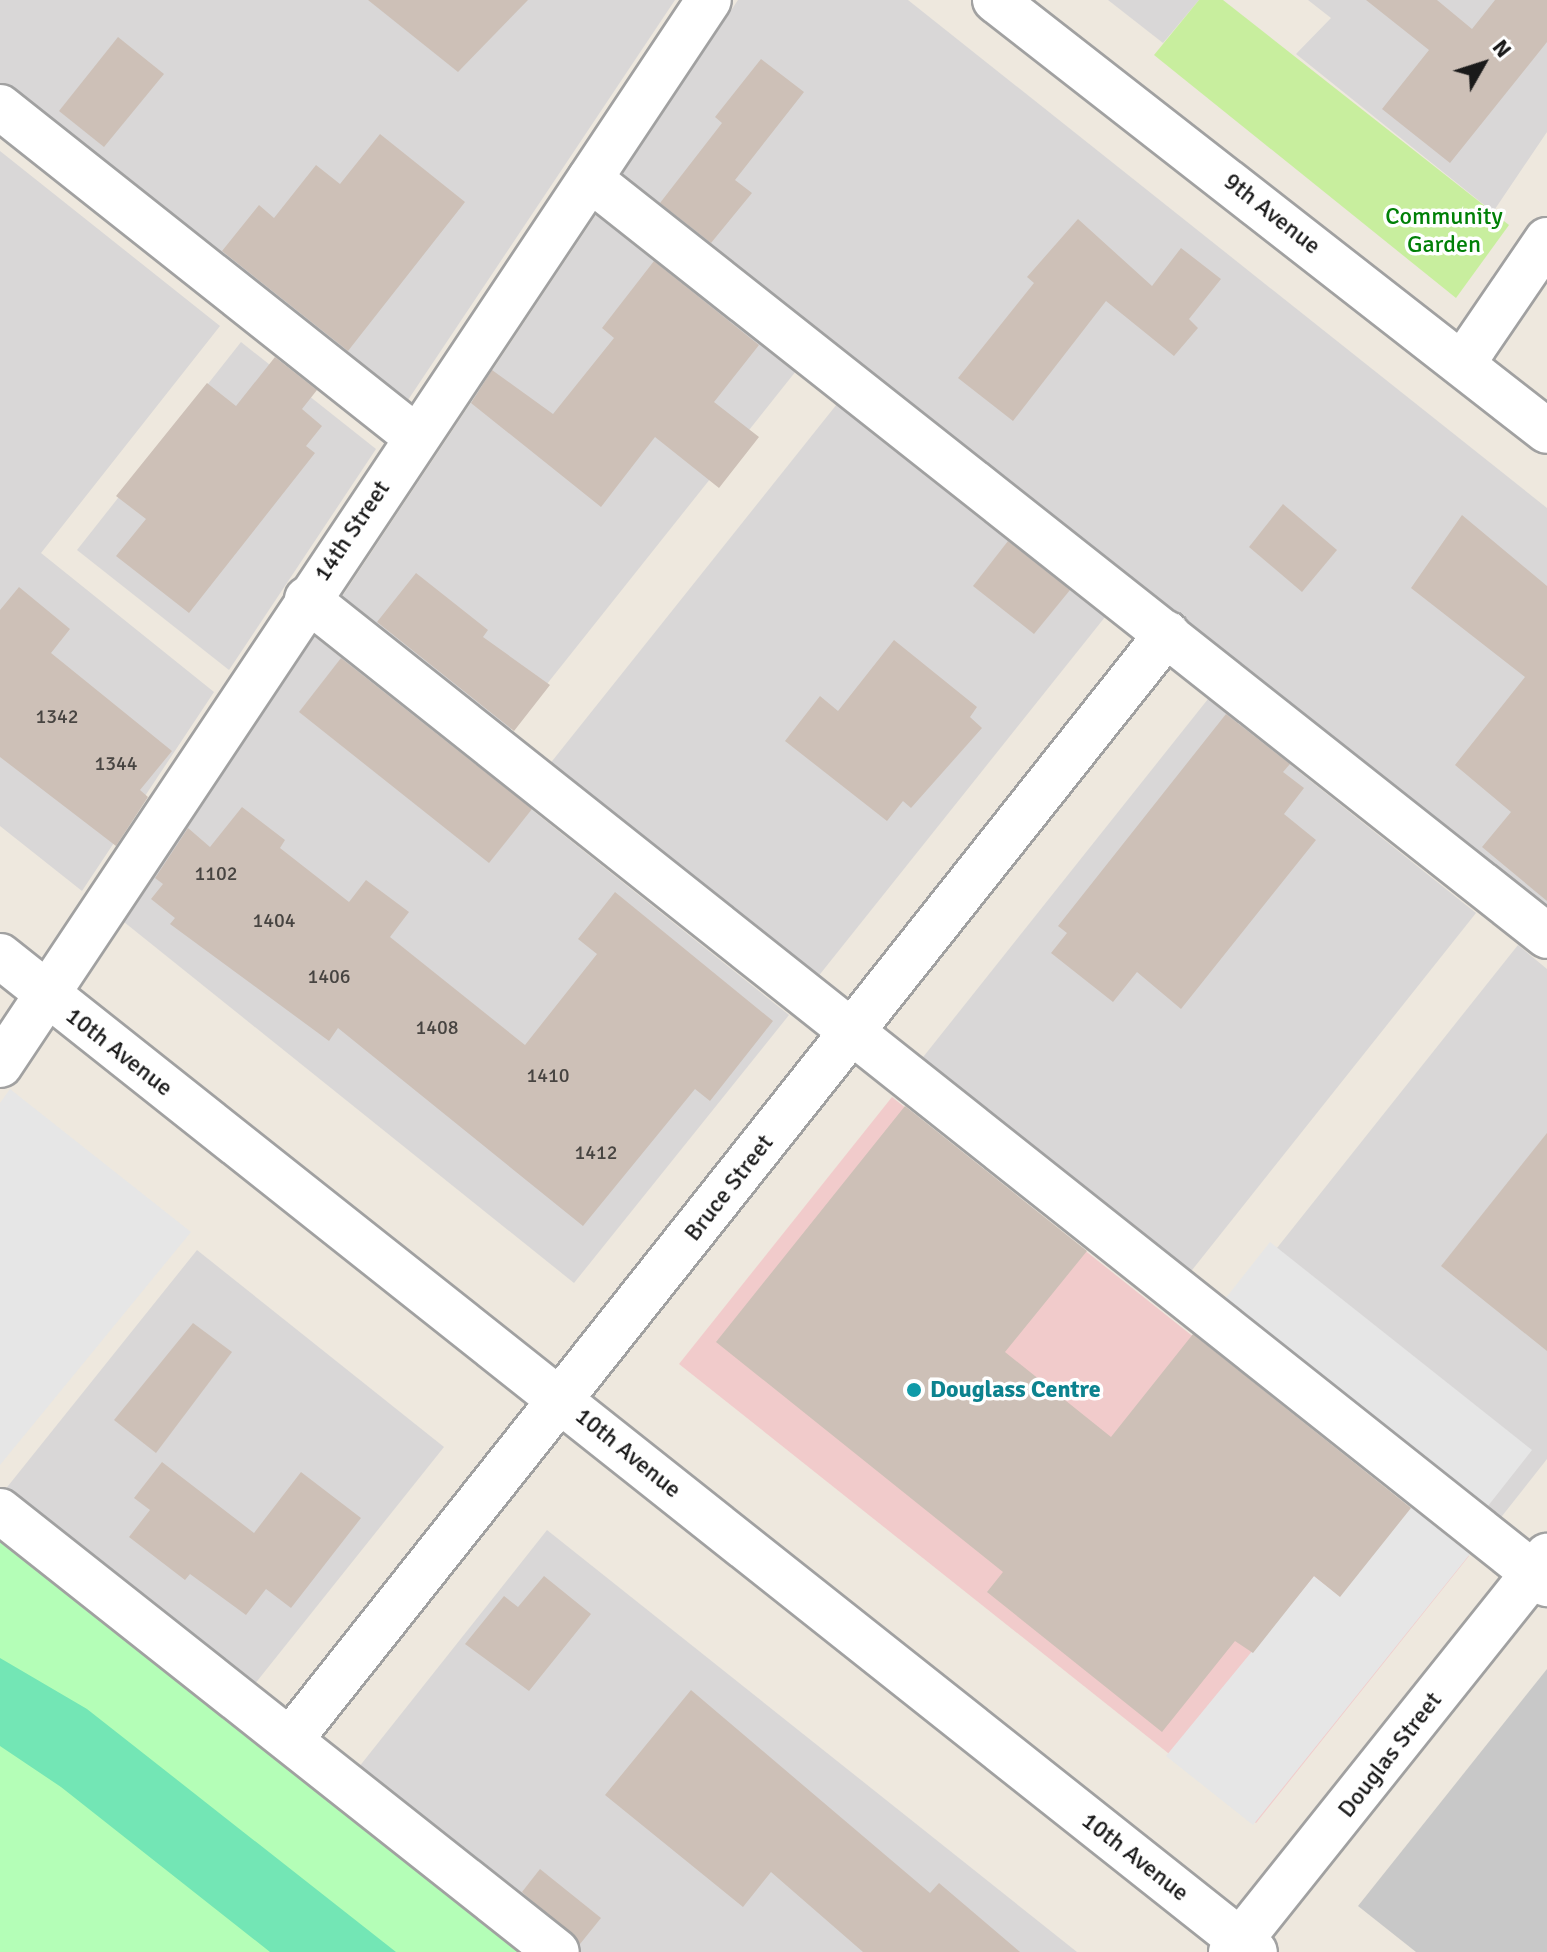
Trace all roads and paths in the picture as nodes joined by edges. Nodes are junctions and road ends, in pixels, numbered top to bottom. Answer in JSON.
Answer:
{"nodes":[{"id":1,"x":709,"y":0,"type":"edge"},
{"id":2,"x":995,"y":0,"type":"edge"},
{"id":3,"x":0,"y":107,"type":"edge"},
{"id":4,"x":590,"y":179,"type":"junction"},
{"id":5,"x":1547,"y":240,"type":"edge"},
{"id":6,"x":1463,"y":363,"type":"junction"},
{"id":7,"x":1547,"y":431,"type":"edge"},
{"id":8,"x":416,"y":437,"type":"junction"},
{"id":9,"x":307,"y":599,"type":"junction"},
{"id":10,"x":1167,"y":634,"type":"junction"},
{"id":11,"x":1547,"y":936,"type":"edge"},
{"id":12,"x":0,"y":956,"type":"edge"},
{"id":13,"x":47,"y":994,"type":"junction"},
{"id":14,"x":850,"y":1034,"type":"junction"},
{"id":15,"x":1,"y":1064,"type":"edge"},
{"id":16,"x":560,"y":1399,"type":"junction"},
{"id":17,"x":0,"y":1511,"type":"edge"},
{"id":18,"x":1542,"y":1571,"type":"edge"},
{"id":19,"x":290,"y":1740,"type":"junction"},
{"id":20,"x":1242,"y":1948,"type":"edge"},
{"id":21,"x":557,"y":1952,"type":"edge"}],
"edges":[{"from":1,"to":4,"type":"street","name":"14th Street"},
{"from":2,"to":6,"type":"street","name":"9th Avenue"},
{"from":3,"to":8,"type":"street"},
{"from":4,"to":8,"type":"street","name":"14th Street"},
{"from":4,"to":10,"type":"street"},
{"from":5,"to":6,"type":"street"},
{"from":6,"to":7,"type":"street","name":"9th Avenue"},
{"from":8,"to":9,"type":"street","name":"14th Street"},
{"from":9,"to":13,"type":"street","name":"14th Street"},
{"from":9,"to":14,"type":"street"},
{"from":10,"to":11,"type":"street"},
{"from":10,"to":14,"type":"street","name":"Bruce Street"},
{"from":12,"to":13,"type":"street","name":"10th Avenue"},
{"from":13,"to":15,"type":"street","name":"14th Street"},
{"from":13,"to":16,"type":"street","name":"10th Avenue"},
{"from":14,"to":16,"type":"street","name":"Bruce Street"},
{"from":14,"to":18,"type":"street"},
{"from":16,"to":19,"type":"street","name":"Bruce Street"},
{"from":16,"to":20,"type":"street","name":"10th Avenue"},
{"from":17,"to":19,"type":"street"},
{"from":18,"to":20,"type":"street","name":"Douglas Street"},
{"from":19,"to":21,"type":"street"}]}
